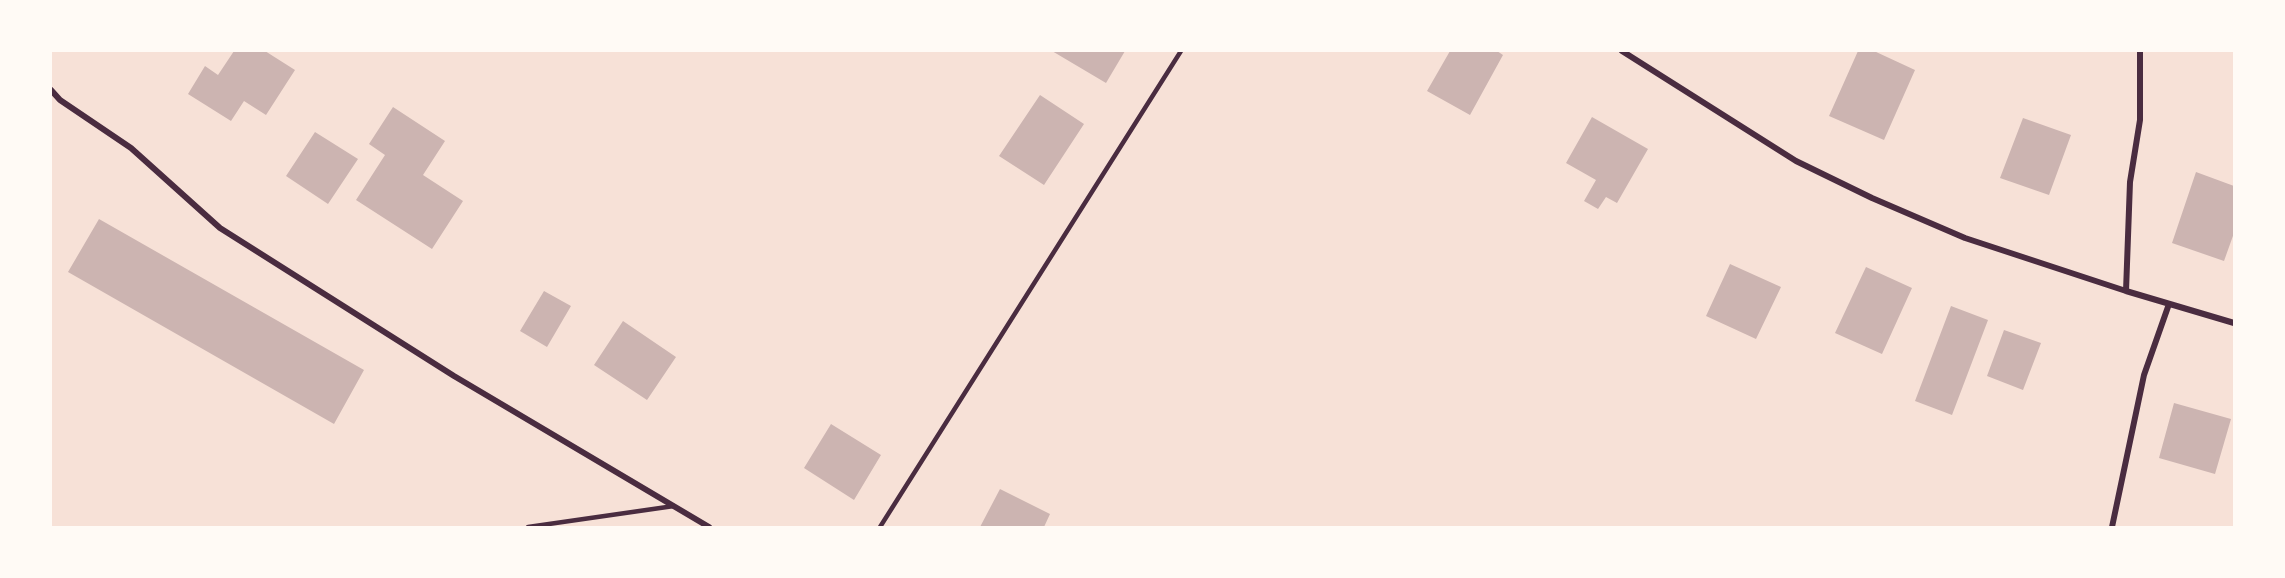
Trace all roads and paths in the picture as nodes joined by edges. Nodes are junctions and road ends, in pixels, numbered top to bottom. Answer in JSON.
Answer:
{"nodes":[{"id":1,"x":1181,"y":51,"type":"edge"},
{"id":2,"x":1622,"y":51,"type":"edge"},
{"id":3,"x":2140,"y":51,"type":"edge"},
{"id":4,"x":51,"y":90,"type":"edge"},
{"id":5,"x":2126,"y":291,"type":"junction"},
{"id":6,"x":2169,"y":304,"type":"junction"},
{"id":7,"x":2234,"y":323,"type":"edge"},
{"id":8,"x":676,"y":506,"type":"junction"},
{"id":9,"x":528,"y":527,"type":"edge"},
{"id":10,"x":709,"y":527,"type":"edge"},
{"id":11,"x":880,"y":527,"type":"edge"},
{"id":12,"x":2112,"y":527,"type":"edge"}],
"edges":[{"from":1,"to":11,"type":"lane"},
{"from":2,"to":5,"type":"street"},
{"from":3,"to":5,"type":"street"},
{"from":4,"to":8,"type":"street"},
{"from":5,"to":6,"type":"street"},
{"from":6,"to":7,"type":"street"},
{"from":6,"to":12,"type":"street"},
{"from":8,"to":9,"type":"lane"},
{"from":8,"to":10,"type":"street"}]}
